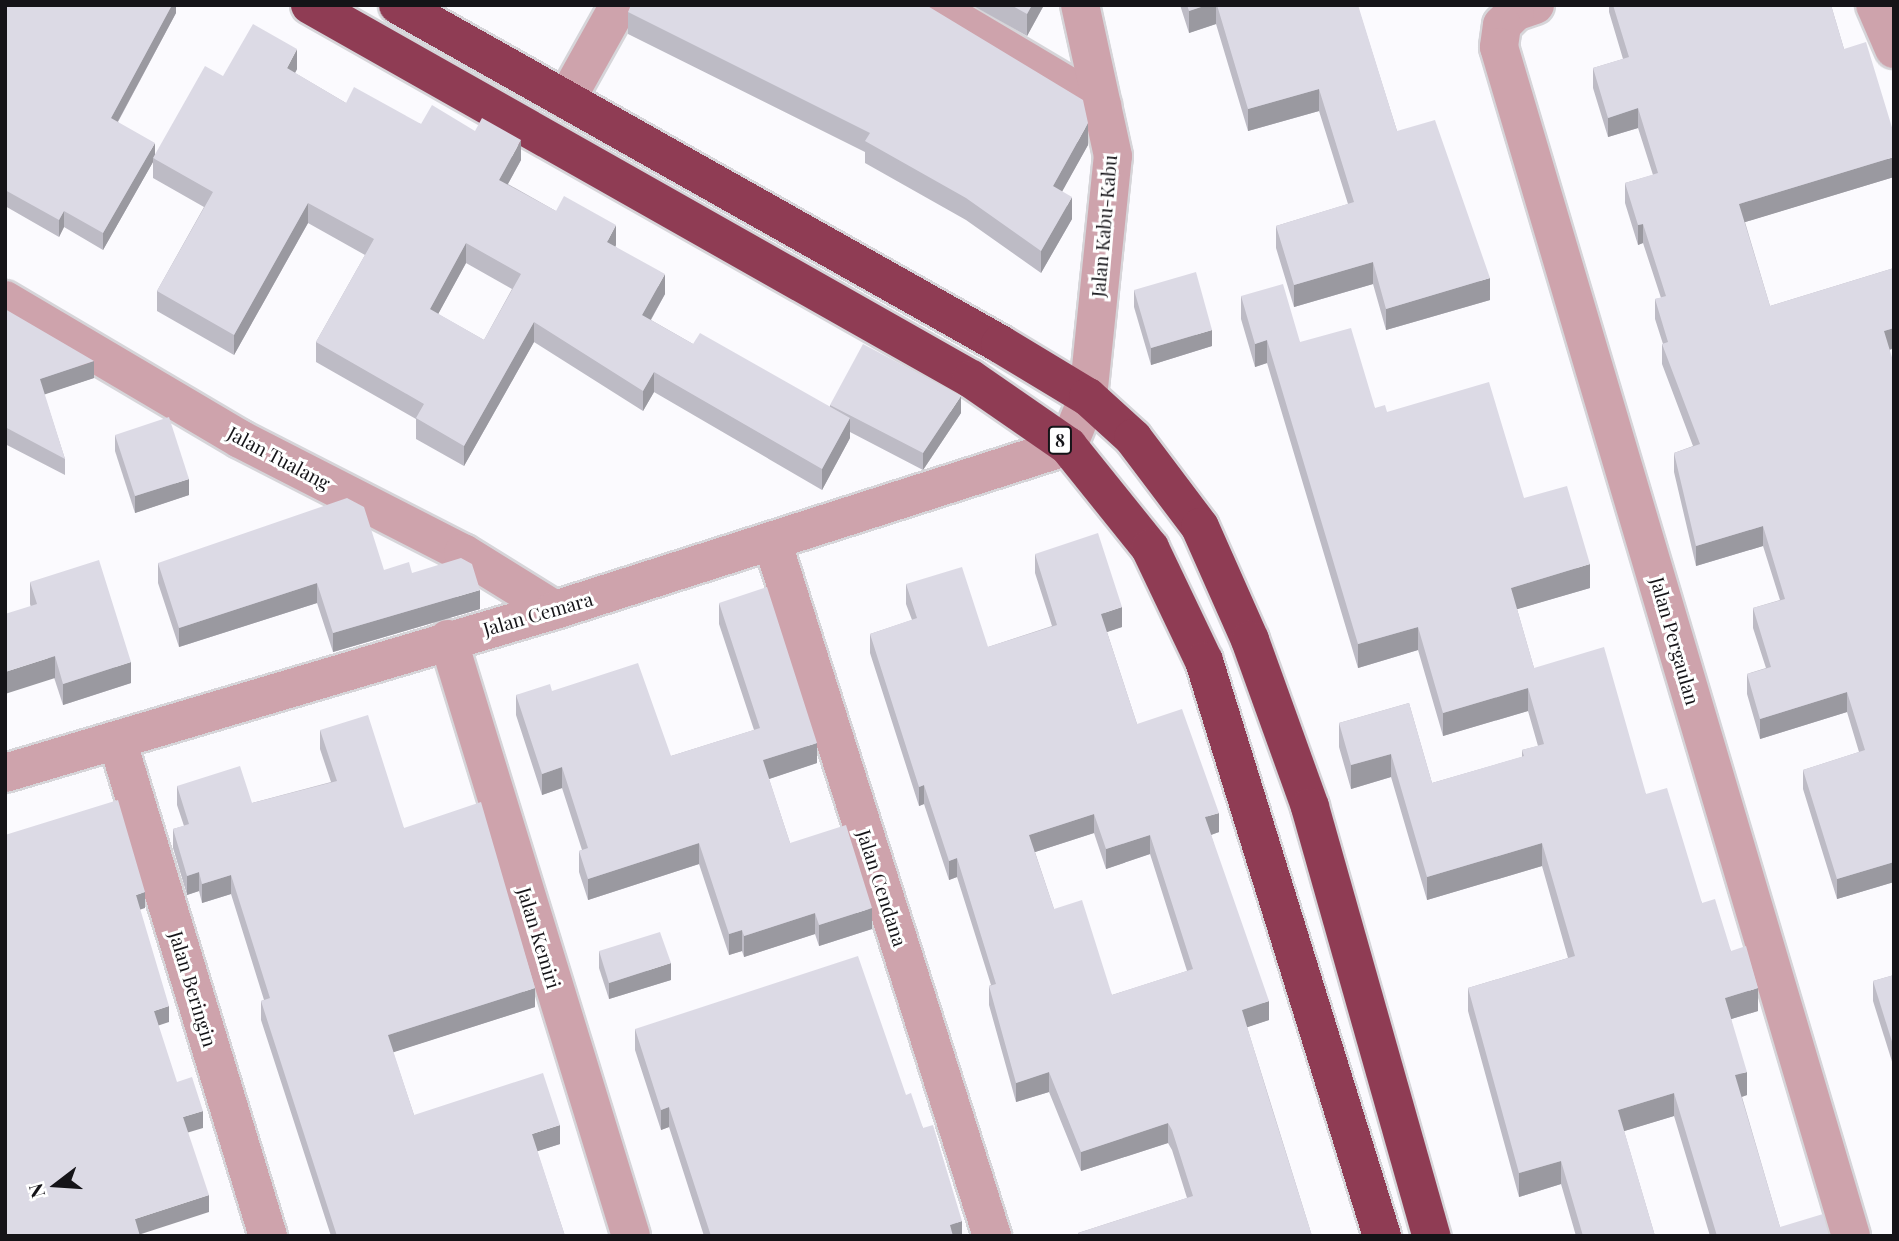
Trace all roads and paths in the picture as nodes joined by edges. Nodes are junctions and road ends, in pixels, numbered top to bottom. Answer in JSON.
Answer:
{"nodes":[{"id":1,"x":310,"y":5,"type":"edge"},
{"id":2,"x":398,"y":5,"type":"edge"},
{"id":3,"x":619,"y":5,"type":"edge"},
{"id":4,"x":932,"y":5,"type":"edge"},
{"id":5,"x":1080,"y":5,"type":"edge"},
{"id":6,"x":1535,"y":5,"type":"edge"},
{"id":7,"x":1875,"y":5,"type":"edge"},
{"id":8,"x":1894,"y":49,"type":"edge"},
{"id":9,"x":566,"y":100,"type":"junction"},
{"id":10,"x":1102,"y":106,"type":"junction"},
{"id":11,"x":5,"y":300,"type":"edge"},
{"id":12,"x":1088,"y":397,"type":"junction"},
{"id":13,"x":1068,"y":446,"type":"junction"},
{"id":14,"x":772,"y":541,"type":"junction"},
{"id":15,"x":555,"y":610,"type":"junction"},
{"id":16,"x":448,"y":639,"type":"junction"},
{"id":17,"x":118,"y":743,"type":"junction"},
{"id":18,"x":5,"y":774,"type":"edge"},
{"id":19,"x":268,"y":1236,"type":"edge"},
{"id":20,"x":631,"y":1236,"type":"edge"},
{"id":21,"x":992,"y":1236,"type":"edge"},
{"id":22,"x":1382,"y":1236,"type":"edge"},
{"id":23,"x":1431,"y":1236,"type":"edge"},
{"id":24,"x":1851,"y":1236,"type":"edge"}],
"edges":[{"from":1,"to":13,"type":"highway","number":"8"},
{"from":2,"to":9,"type":"highway"},
{"from":3,"to":9,"type":"street"},
{"from":4,"to":10,"type":"street"},
{"from":5,"to":10,"type":"street","name":"Jalan Kabu-Kabu"},
{"from":6,"to":24,"type":"street","name":"Jalan Pergaulan"},
{"from":7,"to":8,"type":"street"},
{"from":9,"to":12,"type":"highway"},
{"from":10,"to":12,"type":"street","name":"Jalan Kabu-Kabu"},
{"from":11,"to":15,"type":"street","name":"Jalan Tualang"},
{"from":12,"to":13,"type":"street","name":"Jalan Kabu-Kabu"},
{"from":12,"to":23,"type":"highway"},
{"from":13,"to":14,"type":"street","name":"Jalan Cemara"},
{"from":13,"to":22,"type":"highway","number":"8"},
{"from":14,"to":15,"type":"street","name":"Jalan Cemara"},
{"from":14,"to":21,"type":"street","name":"Jalan Cendana"},
{"from":15,"to":16,"type":"street","name":"Jalan Cemara"},
{"from":16,"to":17,"type":"street","name":"Jalan Cemara"},
{"from":16,"to":20,"type":"street","name":"Jalan Kemiri"},
{"from":17,"to":18,"type":"street","name":"Jalan Cemara"},
{"from":17,"to":19,"type":"street","name":"Jalan Beringin"}]}
